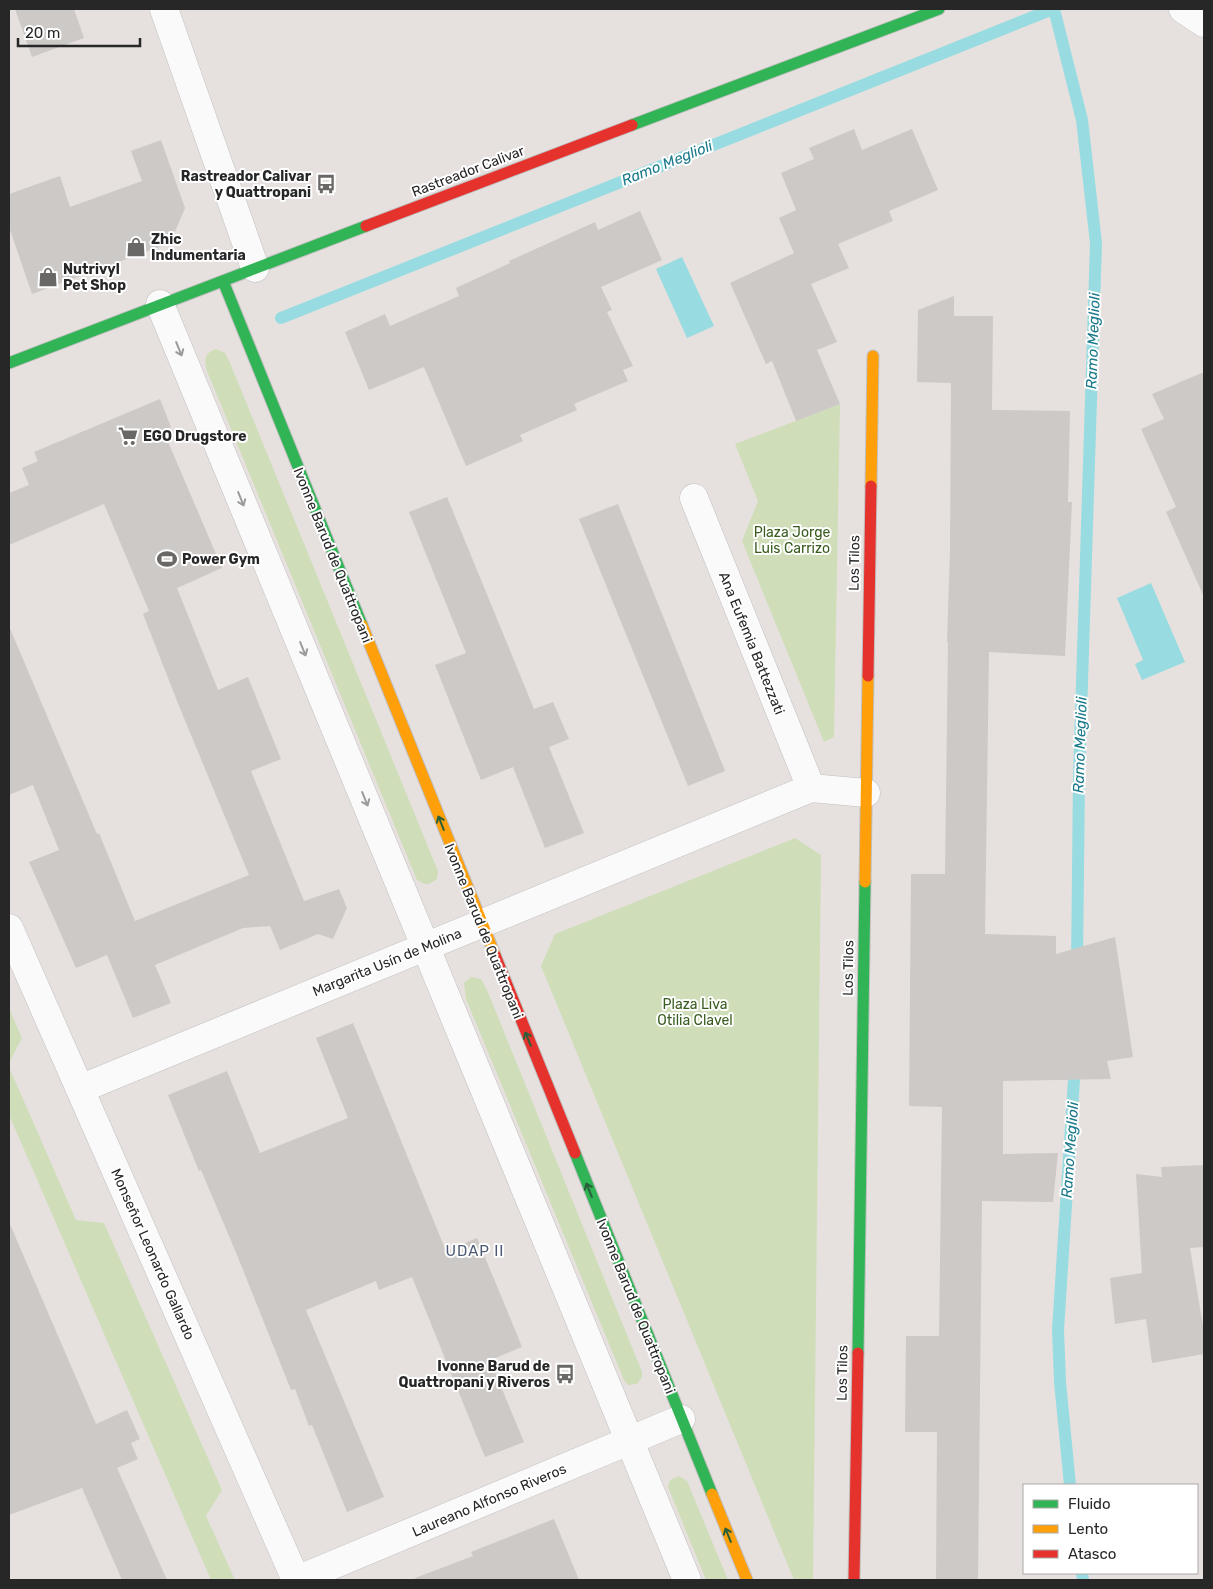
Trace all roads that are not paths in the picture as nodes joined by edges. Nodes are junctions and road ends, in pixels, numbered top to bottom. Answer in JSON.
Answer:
{"nodes":[{"id":1,"x":164,"y":9,"type":"edge"},
{"id":2,"x":939,"y":9,"type":"edge"},
{"id":3,"x":1183,"y":9,"type":"edge"},
{"id":4,"x":1204,"y":23,"type":"edge"},
{"id":5,"x":255,"y":268,"type":"junction"},
{"id":6,"x":223,"y":280,"type":"junction"},
{"id":7,"x":160,"y":304,"type":"junction"},
{"id":8,"x":873,"y":356,"type":"dead end"},
{"id":9,"x":9,"y":363,"type":"edge"},
{"id":10,"x":694,"y":498,"type":"dead end"},
{"id":11,"x":811,"y":788,"type":"junction"},
{"id":12,"x":866,"y":793,"type":"junction"},
{"id":13,"x":482,"y":924,"type":"junction"},
{"id":14,"x":9,"y":928,"type":"edge"},
{"id":15,"x":426,"y":947,"type":"junction"},
{"id":16,"x":80,"y":1089,"type":"junction"},
{"id":17,"x":681,"y":1419,"type":"junction"},
{"id":18,"x":630,"y":1440,"type":"junction"},
{"id":19,"x":297,"y":1580,"type":"edge"},
{"id":20,"x":687,"y":1580,"type":"edge"},
{"id":21,"x":747,"y":1580,"type":"edge"},
{"id":22,"x":854,"y":1580,"type":"edge"}],
"edges":[{"from":1,"to":5,"type":"street"},
{"from":2,"to":5,"type":"street","name":"Rastreador Calivar"},
{"from":3,"to":4,"type":"street"},
{"from":5,"to":6,"type":"street","name":"Rastreador Calivar"},
{"from":6,"to":7,"type":"street","name":"Rastreador Calivar"},
{"from":13,"to":6,"type":"street","name":"Ivonne Barud de Quattropani","one_way":true},
{"from":7,"to":9,"type":"street","name":"Rastreador Calivar"},
{"from":7,"to":15,"type":"street","one_way":true},
{"from":8,"to":12,"type":"street","name":"Los Tilos"},
{"from":10,"to":11,"type":"street","name":"Ana Eufemia Battezzati"},
{"from":11,"to":12,"type":"street","name":"Margarita Usín de Molina"},
{"from":11,"to":13,"type":"street","name":"Margarita Usín de Molina"},
{"from":12,"to":22,"type":"street","name":"Los Tilos"},
{"from":13,"to":15,"type":"street","name":"Margarita Usín de Molina"},
{"from":17,"to":13,"type":"street","name":"Ivonne Barud de Quattropani","one_way":true},
{"from":14,"to":16,"type":"street","name":"Monseñor Leonardo Gallardo"},
{"from":15,"to":16,"type":"street","name":"Margarita Usín de Molina"},
{"from":15,"to":18,"type":"street"},
{"from":16,"to":19,"type":"street","name":"Monseñor Leonardo Gallardo"},
{"from":17,"to":18,"type":"street","name":"Laureano Alfonso Riveros"},
{"from":21,"to":17,"type":"street","name":"Ivonne Barud de Quattropani","one_way":true},
{"from":18,"to":19,"type":"street","name":"Laureano Alfonso Riveros"},
{"from":18,"to":20,"type":"street"}]}
